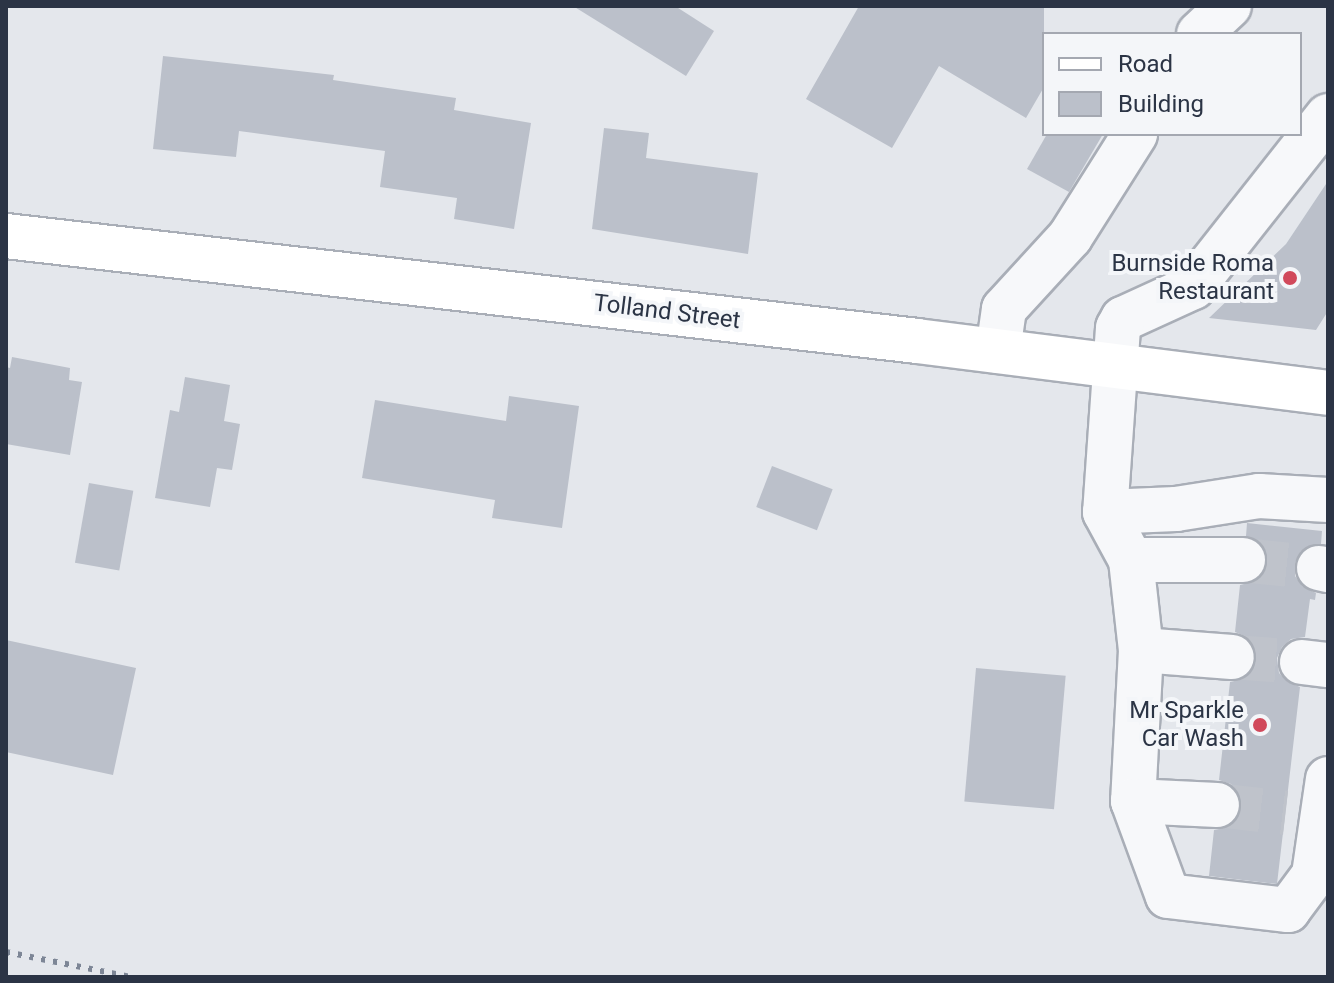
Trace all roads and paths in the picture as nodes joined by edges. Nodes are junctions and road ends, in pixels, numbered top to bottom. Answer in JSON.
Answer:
{"nodes":[{"id":1,"x":1229,"y":6,"type":"edge"},
{"id":2,"x":1201,"y":32,"type":"edge"},
{"id":3,"x":1328,"y":116,"type":"edge"},
{"id":4,"x":1134,"y":136,"type":"edge"},
{"id":5,"x":6,"y":236,"type":"edge"},
{"id":6,"x":998,"y":351,"type":"junction"},
{"id":7,"x":1114,"y":365,"type":"junction"},
{"id":8,"x":1328,"y":393,"type":"edge"},
{"id":9,"x":1328,"y":500,"type":"edge"},
{"id":10,"x":1105,"y":512,"type":"junction"},
{"id":11,"x":1131,"y":560,"type":"junction"},
{"id":12,"x":1243,"y":560,"type":"tunnel mouth"},
{"id":13,"x":1141,"y":650,"type":"junction"},
{"id":14,"x":1232,"y":657,"type":"tunnel mouth"},
{"id":15,"x":1133,"y":801,"type":"junction"},
{"id":16,"x":1312,"y":802,"type":"edge"},
{"id":17,"x":1217,"y":805,"type":"tunnel mouth"}],
"edges":[{"from":1,"to":2,"type":"lane"},
{"from":3,"to":7,"type":"lane"},
{"from":4,"to":6,"type":"lane"},
{"from":5,"to":6,"type":"main road","name":"Tolland Street"},
{"from":6,"to":7,"type":"main road","name":"Tolland Street"},
{"from":7,"to":8,"type":"main road","name":"Tolland Street"},
{"from":7,"to":10,"type":"lane"},
{"from":9,"to":10,"type":"lane"},
{"from":10,"to":11,"type":"lane"},
{"from":11,"to":12,"type":"lane"},
{"from":11,"to":13,"type":"lane"},
{"from":13,"to":14,"type":"lane"},
{"from":13,"to":15,"type":"lane"},
{"from":15,"to":16,"type":"lane"},
{"from":15,"to":17,"type":"lane"}]}
